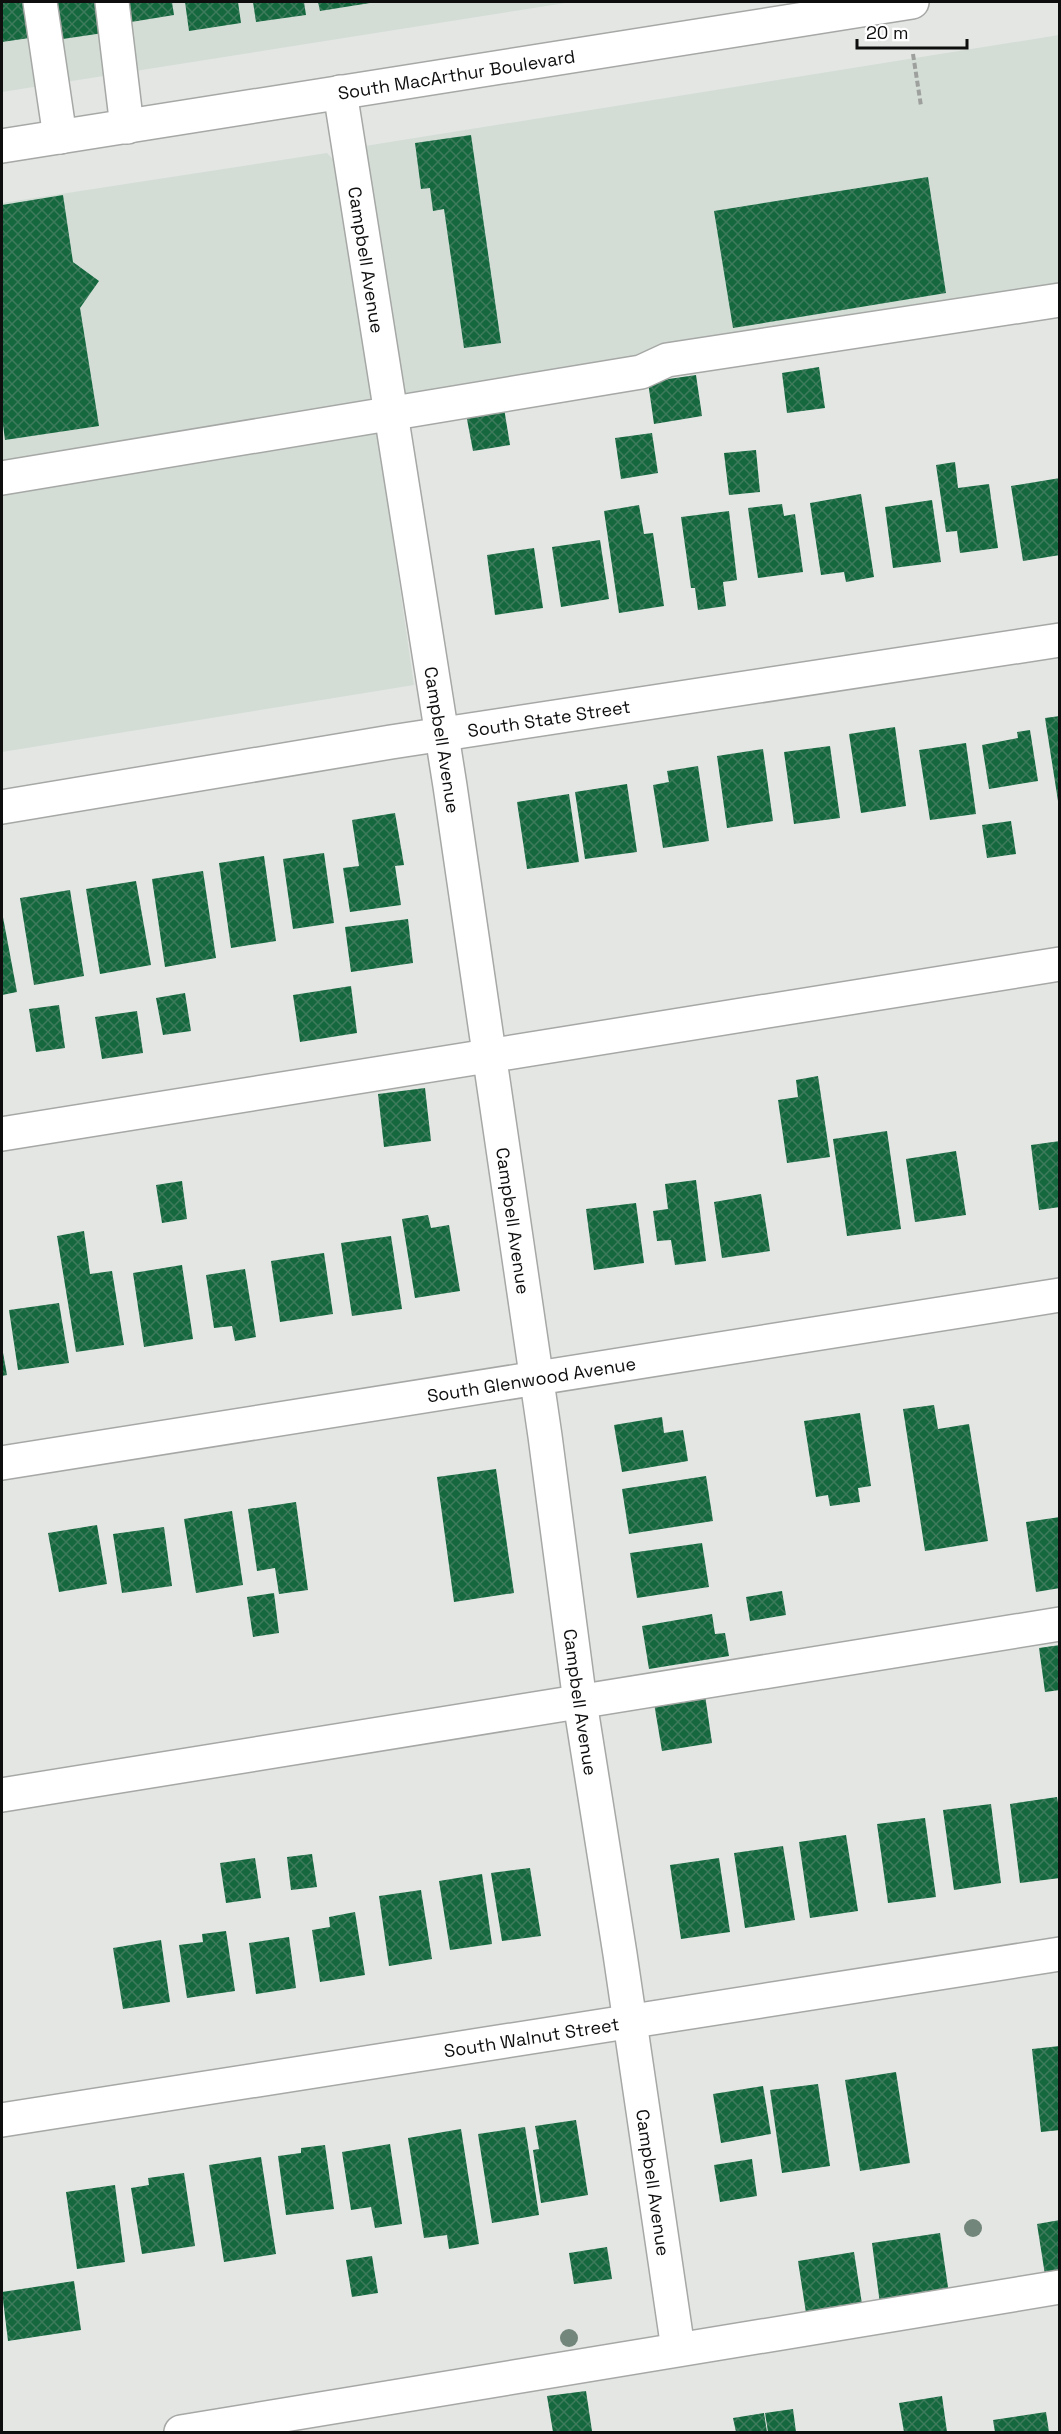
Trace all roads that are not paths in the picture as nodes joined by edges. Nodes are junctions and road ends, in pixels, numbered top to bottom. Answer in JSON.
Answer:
{"nodes":[{"id":1,"x":40,"y":2,"type":"edge"},
{"id":2,"x":112,"y":2,"type":"edge"},
{"id":3,"x":912,"y":2,"type":"edge"},
{"id":4,"x":864,"y":5,"type":"edge"},
{"id":5,"x":340,"y":92,"type":"junction"},
{"id":6,"x":127,"y":127,"type":"junction"},
{"id":7,"x":60,"y":137,"type":"junction"},
{"id":8,"x":2,"y":146,"type":"edge"},
{"id":9,"x":1059,"y":300,"type":"edge"},
{"id":10,"x":391,"y":415,"type":"junction"},
{"id":11,"x":2,"y":478,"type":"edge"},
{"id":12,"x":1059,"y":640,"type":"edge"},
{"id":13,"x":442,"y":735,"type":"junction"},
{"id":14,"x":2,"y":807,"type":"edge"},
{"id":15,"x":1059,"y":964,"type":"edge"},
{"id":16,"x":490,"y":1056,"type":"junction"},
{"id":17,"x":2,"y":1134,"type":"edge"},
{"id":18,"x":1059,"y":1295,"type":"edge"},
{"id":19,"x":536,"y":1378,"type":"junction"},
{"id":20,"x":2,"y":1463,"type":"edge"},
{"id":21,"x":1059,"y":1623,"type":"edge"},
{"id":22,"x":580,"y":1702,"type":"junction"},
{"id":23,"x":2,"y":1795,"type":"edge"},
{"id":24,"x":1059,"y":1954,"type":"edge"},
{"id":25,"x":630,"y":2020,"type":"junction"},
{"id":26,"x":2,"y":2120,"type":"edge"},
{"id":27,"x":1059,"y":2287,"type":"edge"},
{"id":28,"x":678,"y":2349,"type":"junction"},
{"id":29,"x":181,"y":2433,"type":"edge"}],
"edges":[{"from":1,"to":7,"type":"street"},
{"from":2,"to":6,"type":"street"},
{"from":3,"to":4,"type":"street","name":"South MacArthur Boulevard"},
{"from":4,"to":5,"type":"street","name":"South MacArthur Boulevard"},
{"from":5,"to":6,"type":"street","name":"South MacArthur Boulevard"},
{"from":5,"to":10,"type":"street","name":"Campbell Avenue"},
{"from":6,"to":7,"type":"street","name":"South MacArthur Boulevard"},
{"from":7,"to":8,"type":"street","name":"South MacArthur Boulevard"},
{"from":9,"to":10,"type":"street"},
{"from":10,"to":11,"type":"street"},
{"from":10,"to":13,"type":"street","name":"Campbell Avenue"},
{"from":12,"to":13,"type":"street","name":"South State Street"},
{"from":13,"to":14,"type":"street","name":"South State Street"},
{"from":13,"to":16,"type":"street","name":"Campbell Avenue"},
{"from":15,"to":16,"type":"street"},
{"from":16,"to":17,"type":"street"},
{"from":16,"to":19,"type":"street","name":"Campbell Avenue"},
{"from":18,"to":19,"type":"street","name":"South Glenwood Avenue"},
{"from":19,"to":20,"type":"street","name":"South Glenwood Avenue"},
{"from":19,"to":22,"type":"street","name":"Campbell Avenue"},
{"from":21,"to":22,"type":"street"},
{"from":22,"to":23,"type":"street"},
{"from":22,"to":25,"type":"street","name":"Campbell Avenue"},
{"from":24,"to":25,"type":"street","name":"South Walnut Street"},
{"from":25,"to":26,"type":"street","name":"South Walnut Street"},
{"from":25,"to":28,"type":"street","name":"Campbell Avenue"},
{"from":27,"to":28,"type":"street"},
{"from":28,"to":29,"type":"street"}]}
